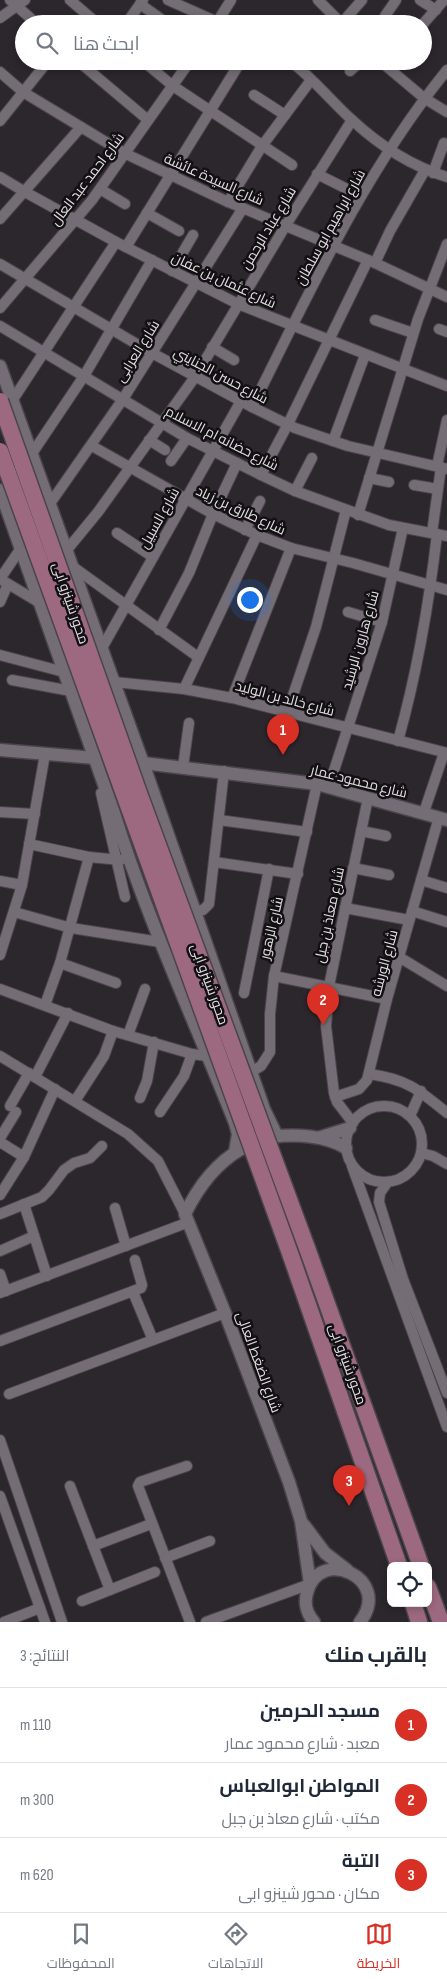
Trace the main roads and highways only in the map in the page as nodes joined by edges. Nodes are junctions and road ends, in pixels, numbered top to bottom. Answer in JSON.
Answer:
{"nodes":[{"id":1,"x":6,"y":401,"type":"edge"},
{"id":2,"x":0,"y":451,"type":"edge"},
{"id":3,"x":398,"y":1562,"type":"edge"},
{"id":4,"x":419,"y":1562,"type":"edge"},
{"id":5,"x":432,"y":1598,"type":"edge"},
{"id":6,"x":414,"y":1607,"type":"edge"},
{"id":7,"x":419,"y":1622,"type":"edge"},
{"id":8,"x":441,"y":1622,"type":"edge"}],
"edges":[{"from":1,"to":4,"type":"main road","name":"محور شينزو ابى","bridge":true},
{"from":2,"to":3,"type":"main road","name":"محور شينزو ابى","bridge":true},
{"from":5,"to":8,"type":"main road"},
{"from":6,"to":7,"type":"main road"}]}
